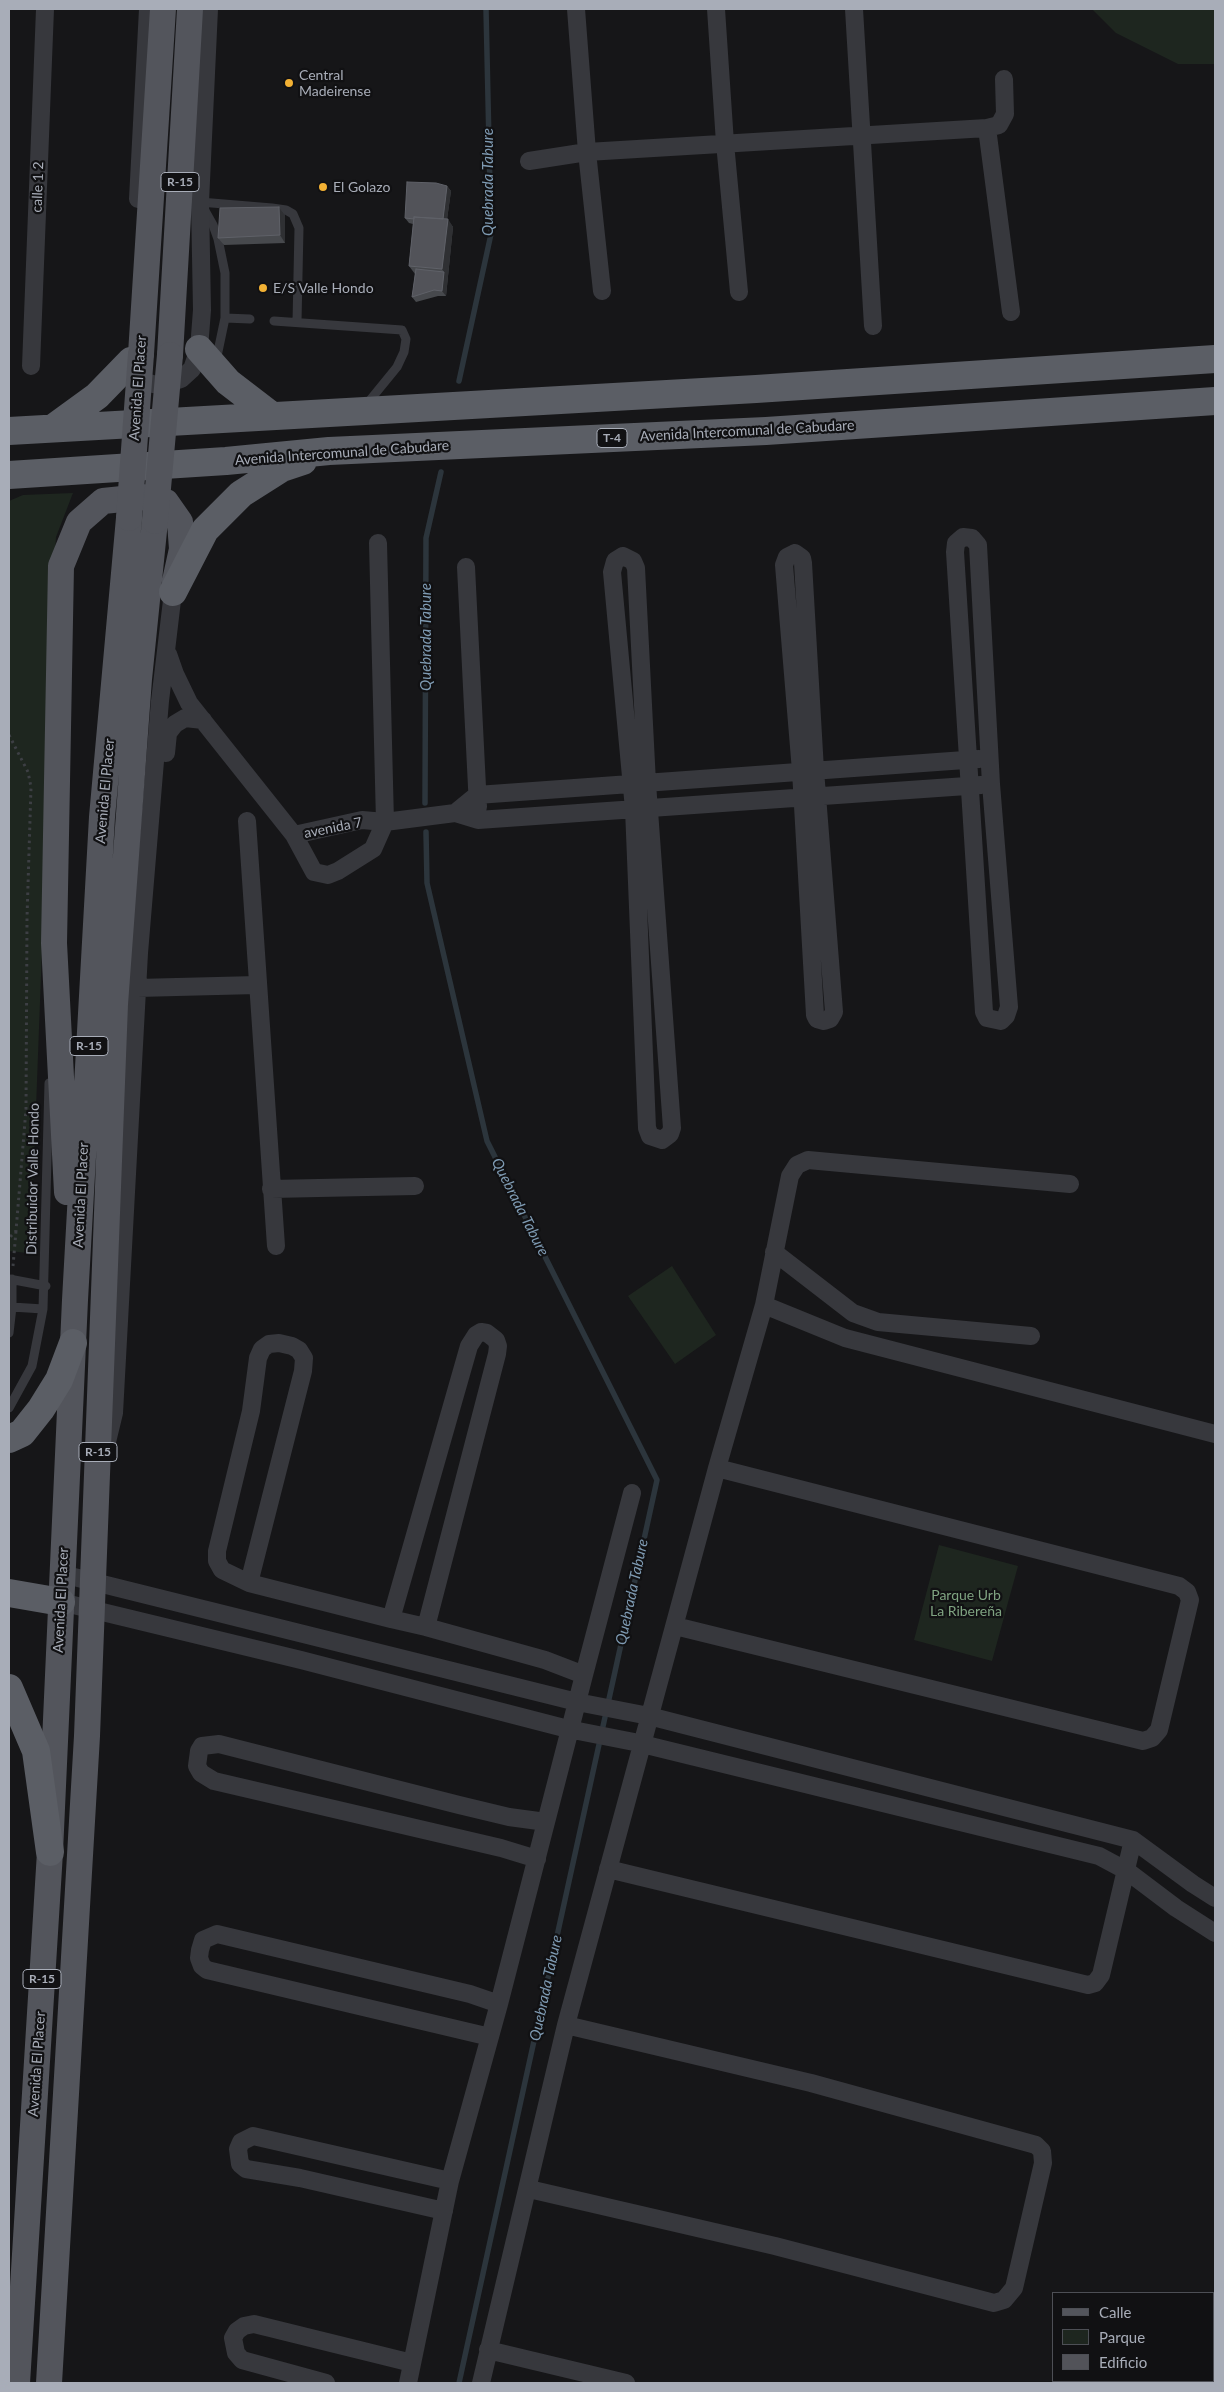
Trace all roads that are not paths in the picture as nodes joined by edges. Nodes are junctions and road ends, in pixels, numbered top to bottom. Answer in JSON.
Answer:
{"nodes":[{"id":1,"x":44,"y":9,"type":"edge"},
{"id":2,"x":148,"y":9,"type":"edge"},
{"id":3,"x":163,"y":9,"type":"edge"},
{"id":4,"x":190,"y":9,"type":"edge"},
{"id":5,"x":209,"y":9,"type":"edge"},
{"id":6,"x":576,"y":9,"type":"edge"},
{"id":7,"x":716,"y":9,"type":"edge"},
{"id":8,"x":854,"y":9,"type":"edge"},
{"id":9,"x":1004,"y":79,"type":"dead end"},
{"id":10,"x":986,"y":128,"type":"junction"},
{"id":11,"x":862,"y":137,"type":"junction"},
{"id":12,"x":725,"y":143,"type":"junction"},
{"id":13,"x":587,"y":152,"type":"junction"},
{"id":14,"x":528,"y":161,"type":"dead end"},
{"id":15,"x":200,"y":202,"type":"junction"},
{"id":16,"x":602,"y":291,"type":"dead end"},
{"id":17,"x":739,"y":292,"type":"dead end"},
{"id":18,"x":1011,"y":312,"type":"dead end"},
{"id":19,"x":225,"y":318,"type":"junction"},
{"id":20,"x":250,"y":319,"type":"dead end"},
{"id":21,"x":274,"y":321,"type":"dead end"},
{"id":22,"x":297,"y":322,"type":"junction"},
{"id":23,"x":873,"y":326,"type":"dead end"},
{"id":24,"x":136,"y":357,"type":"junction"},
{"id":25,"x":207,"y":359,"type":"junction"},
{"id":26,"x":1215,"y":360,"type":"edge"},
{"id":27,"x":31,"y":366,"type":"dead end"},
{"id":28,"x":1215,"y":401,"type":"edge"},
{"id":29,"x":360,"y":411,"type":"junction"},
{"id":30,"x":271,"y":416,"type":"junction"},
{"id":31,"x":53,"y":428,"type":"junction"},
{"id":32,"x":9,"y":431,"type":"edge"},
{"id":33,"x":329,"y":451,"type":"junction"},
{"id":34,"x":9,"y":475,"type":"edge"},
{"id":35,"x":378,"y":543,"type":"dead end"},
{"id":36,"x":466,"y":567,"type":"dead end"},
{"id":37,"x":173,"y":592,"type":"junction"},
{"id":38,"x":982,"y":615,"type":"junction"},
{"id":39,"x":959,"y":617,"type":"junction"},
{"id":40,"x":807,"y":624,"type":"junction"},
{"id":41,"x":789,"y":625,"type":"junction"},
{"id":42,"x":166,"y":648,"type":"junction"},
{"id":43,"x":203,"y":720,"type":"junction"},
{"id":44,"x":990,"y":758,"type":"junction"},
{"id":45,"x":969,"y":760,"type":"junction"},
{"id":46,"x":808,"y":770,"type":"junction"},
{"id":47,"x":640,"y":783,"type":"junction"},
{"id":48,"x":991,"y":784,"type":"junction"},
{"id":49,"x":971,"y":785,"type":"junction"},
{"id":50,"x":477,"y":794,"type":"junction"},
{"id":51,"x":810,"y":798,"type":"junction"},
{"id":52,"x":151,"y":806,"type":"junction"},
{"id":53,"x":642,"y":809,"type":"junction"},
{"id":54,"x":455,"y":813,"type":"junction"},
{"id":55,"x":478,"y":820,"type":"junction"},
{"id":56,"x":247,"y":821,"type":"dead end"},
{"id":57,"x":385,"y":822,"type":"junction"},
{"id":58,"x":294,"y":835,"type":"junction"},
{"id":59,"x":54,"y":943,"type":"junction"},
{"id":60,"x":257,"y":985,"type":"junction"},
{"id":61,"x":137,"y":988,"type":"junction"},
{"id":62,"x":50,"y":1061,"type":"dead end"},
{"id":63,"x":50,"y":1071,"type":"dead end"},
{"id":64,"x":1070,"y":1184,"type":"dead end"},
{"id":65,"x":415,"y":1186,"type":"dead end"},
{"id":66,"x":271,"y":1189,"type":"junction"},
{"id":67,"x":276,"y":1246,"type":"dead end"},
{"id":68,"x":774,"y":1252,"type":"junction"},
{"id":69,"x":10,"y":1279,"type":"edge"},
{"id":70,"x":46,"y":1286,"type":"junction"},
{"id":71,"x":75,"y":1300,"type":"junction"},
{"id":72,"x":764,"y":1305,"type":"junction"},
{"id":73,"x":12,"y":1307,"type":"junction"},
{"id":74,"x":43,"y":1310,"type":"junction"},
{"id":75,"x":9,"y":1319,"type":"edge"},
{"id":76,"x":9,"y":1333,"type":"edge"},
{"id":77,"x":1031,"y":1336,"type":"dead end"},
{"id":78,"x":73,"y":1343,"type":"junction"},
{"id":79,"x":9,"y":1408,"type":"edge"},
{"id":80,"x":1215,"y":1434,"type":"edge"},
{"id":81,"x":9,"y":1439,"type":"edge"},
{"id":82,"x":717,"y":1468,"type":"junction"},
{"id":83,"x":97,"y":1484,"type":"junction"},
{"id":84,"x":632,"y":1492,"type":"dead end"},
{"id":85,"x":62,"y":1574,"type":"junction"},
{"id":86,"x":93,"y":1581,"type":"junction"},
{"id":87,"x":249,"y":1583,"type":"junction"},
{"id":88,"x":9,"y":1593,"type":"edge"},
{"id":89,"x":61,"y":1602,"type":"junction"},
{"id":90,"x":92,"y":1610,"type":"junction"},
{"id":91,"x":391,"y":1619,"type":"junction"},
{"id":92,"x":675,"y":1626,"type":"junction"},
{"id":93,"x":426,"y":1627,"type":"junction"},
{"id":94,"x":584,"y":1675,"type":"junction"},
{"id":95,"x":9,"y":1688,"type":"edge"},
{"id":96,"x":577,"y":1702,"type":"junction"},
{"id":97,"x":646,"y":1716,"type":"junction"},
{"id":98,"x":568,"y":1729,"type":"junction"},
{"id":99,"x":638,"y":1743,"type":"junction"},
{"id":100,"x":546,"y":1822,"type":"junction"},
{"id":101,"x":1133,"y":1840,"type":"junction"},
{"id":102,"x":50,"y":1852,"type":"junction"},
{"id":103,"x":537,"y":1859,"type":"junction"},
{"id":104,"x":608,"y":1869,"type":"junction"},
{"id":105,"x":1127,"y":1871,"type":"junction"},
{"id":106,"x":1193,"y":1884,"type":"junction"},
{"id":107,"x":1215,"y":1898,"type":"edge"},
{"id":108,"x":1176,"y":1908,"type":"junction"},
{"id":109,"x":1215,"y":1933,"type":"edge"},
{"id":110,"x":499,"y":2004,"type":"junction"},
{"id":111,"x":566,"y":2026,"type":"junction"},
{"id":112,"x":490,"y":2037,"type":"junction"},
{"id":113,"x":450,"y":2181,"type":"junction"},
{"id":114,"x":529,"y":2189,"type":"junction"},
{"id":115,"x":444,"y":2211,"type":"junction"},
{"id":116,"x":488,"y":2350,"type":"junction"},
{"id":117,"x":412,"y":2363,"type":"junction"},
{"id":118,"x":17,"y":2383,"type":"edge"},
{"id":119,"x":49,"y":2383,"type":"edge"},
{"id":120,"x":326,"y":2383,"type":"edge"},
{"id":121,"x":408,"y":2383,"type":"edge"},
{"id":122,"x":481,"y":2383,"type":"edge"},
{"id":123,"x":626,"y":2383,"type":"edge"}],
"edges":[{"from":1,"to":27,"type":"street","name":"calle 1 2"},
{"from":2,"to":24,"type":"street"},
{"from":3,"to":24,"type":"main road","name":"Avenida El Placer","number":"R-15"},
{"from":4,"to":83,"type":"main road","name":"Avenida El Placer","number":"R-15","bridge":true},
{"from":5,"to":15,"type":"street"},
{"from":6,"to":13,"type":"street"},
{"from":7,"to":12,"type":"street"},
{"from":8,"to":11,"type":"street"},
{"from":9,"to":10,"type":"street"},
{"from":10,"to":11,"type":"street"},
{"from":10,"to":18,"type":"street"},
{"from":11,"to":12,"type":"street"},
{"from":11,"to":23,"type":"street"},
{"from":12,"to":13,"type":"street"},
{"from":12,"to":17,"type":"street"},
{"from":13,"to":14,"type":"street"},
{"from":13,"to":16,"type":"street"},
{"from":15,"to":19,"type":"lane"},
{"from":15,"to":22,"type":"lane"},
{"from":15,"to":25,"type":"street"},
{"from":19,"to":20,"type":"lane"},
{"from":19,"to":25,"type":"lane"},
{"from":21,"to":22,"type":"lane"},
{"from":22,"to":29,"type":"lane"},
{"from":24,"to":25,"type":"street"},
{"from":24,"to":31,"type":"highway"},
{"from":24,"to":71,"type":"main road","name":"Avenida El Placer","number":"R-15","bridge":true},
{"from":25,"to":30,"type":"highway"},
{"from":26,"to":29,"type":"highway"},
{"from":28,"to":33,"type":"highway","name":"Avenida Intercomunal de Cabudare","number":"T-4"},
{"from":29,"to":30,"type":"highway"},
{"from":30,"to":31,"type":"highway"},
{"from":31,"to":32,"type":"highway"},
{"from":33,"to":34,"type":"highway","name":"Avenida Intercomunal de Cabudare","number":"T-4"},
{"from":33,"to":37,"type":"highway"},
{"from":35,"to":57,"type":"street"},
{"from":36,"to":50,"type":"street"},
{"from":37,"to":42,"type":"street"},
{"from":37,"to":59,"type":"main road"},
{"from":38,"to":39,"type":"street"},
{"from":38,"to":39,"type":"street"},
{"from":38,"to":44,"type":"street"},
{"from":39,"to":45,"type":"street"},
{"from":40,"to":41,"type":"street"},
{"from":40,"to":41,"type":"street"},
{"from":40,"to":46,"type":"street"},
{"from":41,"to":46,"type":"street"},
{"from":42,"to":43,"type":"street","name":"avenida 7"},
{"from":42,"to":52,"type":"street"},
{"from":43,"to":52,"type":"street"},
{"from":43,"to":58,"type":"street","name":"avenida 7"},
{"from":44,"to":45,"type":"street"},
{"from":44,"to":48,"type":"street"},
{"from":45,"to":46,"type":"street"},
{"from":45,"to":49,"type":"street"},
{"from":46,"to":47,"type":"street"},
{"from":46,"to":51,"type":"street"},
{"from":47,"to":47,"type":"street"},
{"from":47,"to":50,"type":"street"},
{"from":47,"to":53,"type":"street"},
{"from":48,"to":49,"type":"street"},
{"from":48,"to":49,"type":"street"},
{"from":49,"to":51,"type":"street"},
{"from":50,"to":54,"type":"street"},
{"from":50,"to":55,"type":"street"},
{"from":51,"to":51,"type":"street"},
{"from":51,"to":53,"type":"street"},
{"from":52,"to":61,"type":"street"},
{"from":53,"to":53,"type":"street"},
{"from":53,"to":55,"type":"street"},
{"from":54,"to":55,"type":"street"},
{"from":54,"to":57,"type":"street"},
{"from":56,"to":60,"type":"street"},
{"from":57,"to":58,"type":"street","name":"avenida 7"},
{"from":57,"to":58,"type":"street","name":"avenida 7"},
{"from":59,"to":62,"type":"lane"},
{"from":59,"to":71,"type":"main road"},
{"from":60,"to":61,"type":"street"},
{"from":60,"to":66,"type":"street"},
{"from":61,"to":83,"type":"street"},
{"from":63,"to":70,"type":"lane","name":"Distribuidor Valle Hondo"},
{"from":64,"to":68,"type":"street"},
{"from":65,"to":66,"type":"street"},
{"from":66,"to":67,"type":"street"},
{"from":68,"to":72,"type":"street"},
{"from":68,"to":77,"type":"street"},
{"from":69,"to":70,"type":"lane"},
{"from":69,"to":73,"type":"lane"},
{"from":70,"to":74,"type":"lane","name":"Distribuidor Valle Hondo"},
{"from":71,"to":78,"type":"main road","name":"Avenida El Placer","number":"R-15"},
{"from":72,"to":80,"type":"street"},
{"from":72,"to":82,"type":"street"},
{"from":73,"to":74,"type":"lane"},
{"from":73,"to":75,"type":"lane"},
{"from":74,"to":79,"type":"lane","name":"Distribuidor Valle Hondo"},
{"from":75,"to":76,"type":"lane"},
{"from":78,"to":81,"type":"highway"},
{"from":78,"to":85,"type":"main road","name":"Avenida El Placer","number":"R-15"},
{"from":82,"to":92,"type":"street"},
{"from":82,"to":92,"type":"street"},
{"from":83,"to":86,"type":"main road","name":"Avenida El Placer","number":"R-15"},
{"from":84,"to":94,"type":"street"},
{"from":85,"to":86,"type":"street"},
{"from":85,"to":89,"type":"main road","name":"Avenida El Placer","number":"R-15"},
{"from":86,"to":90,"type":"main road","name":"Avenida El Placer","number":"R-15"},
{"from":86,"to":96,"type":"street"},
{"from":87,"to":87,"type":"street"},
{"from":87,"to":91,"type":"street"},
{"from":88,"to":89,"type":"highway"},
{"from":89,"to":90,"type":"street"},
{"from":89,"to":102,"type":"main road","name":"Avenida El Placer","number":"R-15"},
{"from":90,"to":98,"type":"street"},
{"from":90,"to":119,"type":"main road","name":"Avenida El Placer","number":"R-15"},
{"from":91,"to":93,"type":"street"},
{"from":91,"to":93,"type":"street"},
{"from":92,"to":97,"type":"street"},
{"from":93,"to":94,"type":"street"},
{"from":94,"to":96,"type":"street"},
{"from":95,"to":102,"type":"highway"},
{"from":96,"to":97,"type":"street"},
{"from":96,"to":98,"type":"street"},
{"from":97,"to":99,"type":"street"},
{"from":97,"to":101,"type":"street"},
{"from":98,"to":99,"type":"street"},
{"from":98,"to":100,"type":"street"},
{"from":99,"to":104,"type":"street"},
{"from":99,"to":105,"type":"street"},
{"from":100,"to":103,"type":"street"},
{"from":100,"to":103,"type":"street"},
{"from":101,"to":105,"type":"street"},
{"from":101,"to":106,"type":"street"},
{"from":102,"to":118,"type":"main road","name":"Avenida El Placer","number":"R-15"},
{"from":103,"to":110,"type":"street"},
{"from":104,"to":105,"type":"street"},
{"from":104,"to":111,"type":"street"},
{"from":105,"to":108,"type":"street"},
{"from":106,"to":107,"type":"street"},
{"from":106,"to":108,"type":"street"},
{"from":108,"to":109,"type":"street"},
{"from":110,"to":112,"type":"street"},
{"from":110,"to":112,"type":"street"},
{"from":111,"to":114,"type":"street"},
{"from":111,"to":114,"type":"street"},
{"from":112,"to":113,"type":"street"},
{"from":113,"to":115,"type":"street"},
{"from":113,"to":115,"type":"street"},
{"from":114,"to":116,"type":"street"},
{"from":115,"to":117,"type":"street"},
{"from":116,"to":122,"type":"street"},
{"from":116,"to":123,"type":"street"},
{"from":117,"to":120,"type":"street"},
{"from":117,"to":121,"type":"street"}]}
